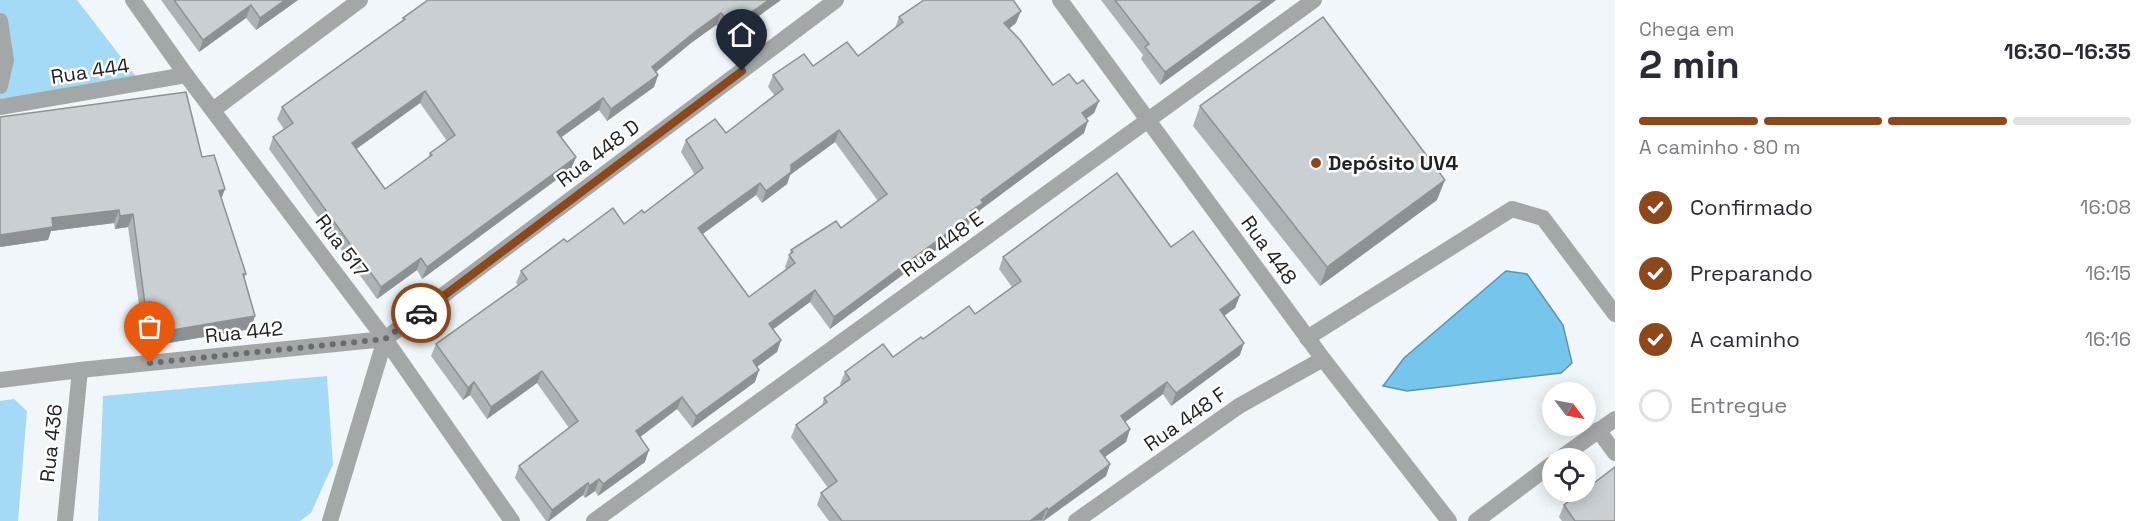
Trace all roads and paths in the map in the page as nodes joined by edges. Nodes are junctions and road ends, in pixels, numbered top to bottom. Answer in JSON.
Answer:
{"nodes":[{"id":1,"x":133,"y":0,"type":"edge"},
{"id":2,"x":360,"y":0,"type":"edge"},
{"id":3,"x":836,"y":0,"type":"edge"},
{"id":4,"x":1060,"y":0,"type":"edge"},
{"id":5,"x":1314,"y":0,"type":"edge"},
{"id":6,"x":0,"y":21,"type":"edge"},
{"id":7,"x":186,"y":75,"type":"junction"},
{"id":8,"x":0,"y":86,"type":"edge"},
{"id":9,"x":0,"y":107,"type":"edge"},
{"id":10,"x":213,"y":110,"type":"junction"},
{"id":11,"x":1149,"y":120,"type":"junction"},
{"id":12,"x":1615,"y":314,"type":"edge"},
{"id":13,"x":1307,"y":338,"type":"junction"},
{"id":14,"x":385,"y":339,"type":"junction"},
{"id":15,"x":1323,"y":359,"type":"junction"},
{"id":16,"x":80,"y":370,"type":"junction"},
{"id":17,"x":0,"y":380,"type":"edge"},
{"id":18,"x":1615,"y":419,"type":"edge"},
{"id":19,"x":1598,"y":430,"type":"junction"},
{"id":20,"x":1574,"y":448,"type":"edge"},
{"id":21,"x":1615,"y":453,"type":"edge"},
{"id":22,"x":1542,"y":472,"type":"edge"},
{"id":23,"x":65,"y":521,"type":"edge"},
{"id":24,"x":330,"y":521,"type":"edge"},
{"id":25,"x":512,"y":521,"type":"edge"},
{"id":26,"x":594,"y":521,"type":"edge"},
{"id":27,"x":1076,"y":521,"type":"edge"},
{"id":28,"x":1449,"y":521,"type":"edge"},
{"id":29,"x":1476,"y":521,"type":"edge"}],
"edges":[{"from":1,"to":7,"type":"street","name":"Rua 517"},
{"from":2,"to":10,"type":"street"},
{"from":3,"to":14,"type":"street","name":"Rua 448 D"},
{"from":4,"to":11,"type":"street","name":"Rua 448"},
{"from":5,"to":11,"type":"street","name":"Rua 448 E"},
{"from":6,"to":8,"type":"street"},
{"from":7,"to":9,"type":"street","name":"Rua 444"},
{"from":7,"to":10,"type":"street","name":"Rua 517"},
{"from":10,"to":14,"type":"street","name":"Rua 517"},
{"from":11,"to":13,"type":"street","name":"Rua 448"},
{"from":11,"to":26,"type":"street","name":"Rua 448 E"},
{"from":12,"to":13,"type":"street"},
{"from":13,"to":15,"type":"street","name":"Rua 448"},
{"from":14,"to":16,"type":"street","name":"Rua 442"},
{"from":14,"to":24,"type":"street"},
{"from":14,"to":25,"type":"street","name":"Rua 517"},
{"from":15,"to":27,"type":"street","name":"Rua 448 F"},
{"from":15,"to":28,"type":"street","name":"Rua 448"},
{"from":16,"to":17,"type":"street","name":"Rua 442"},
{"from":16,"to":23,"type":"street","name":"Rua 436"},
{"from":18,"to":19,"type":"street"},
{"from":19,"to":20,"type":"street"},
{"from":19,"to":21,"type":"street"},
{"from":22,"to":29,"type":"street"}]}
